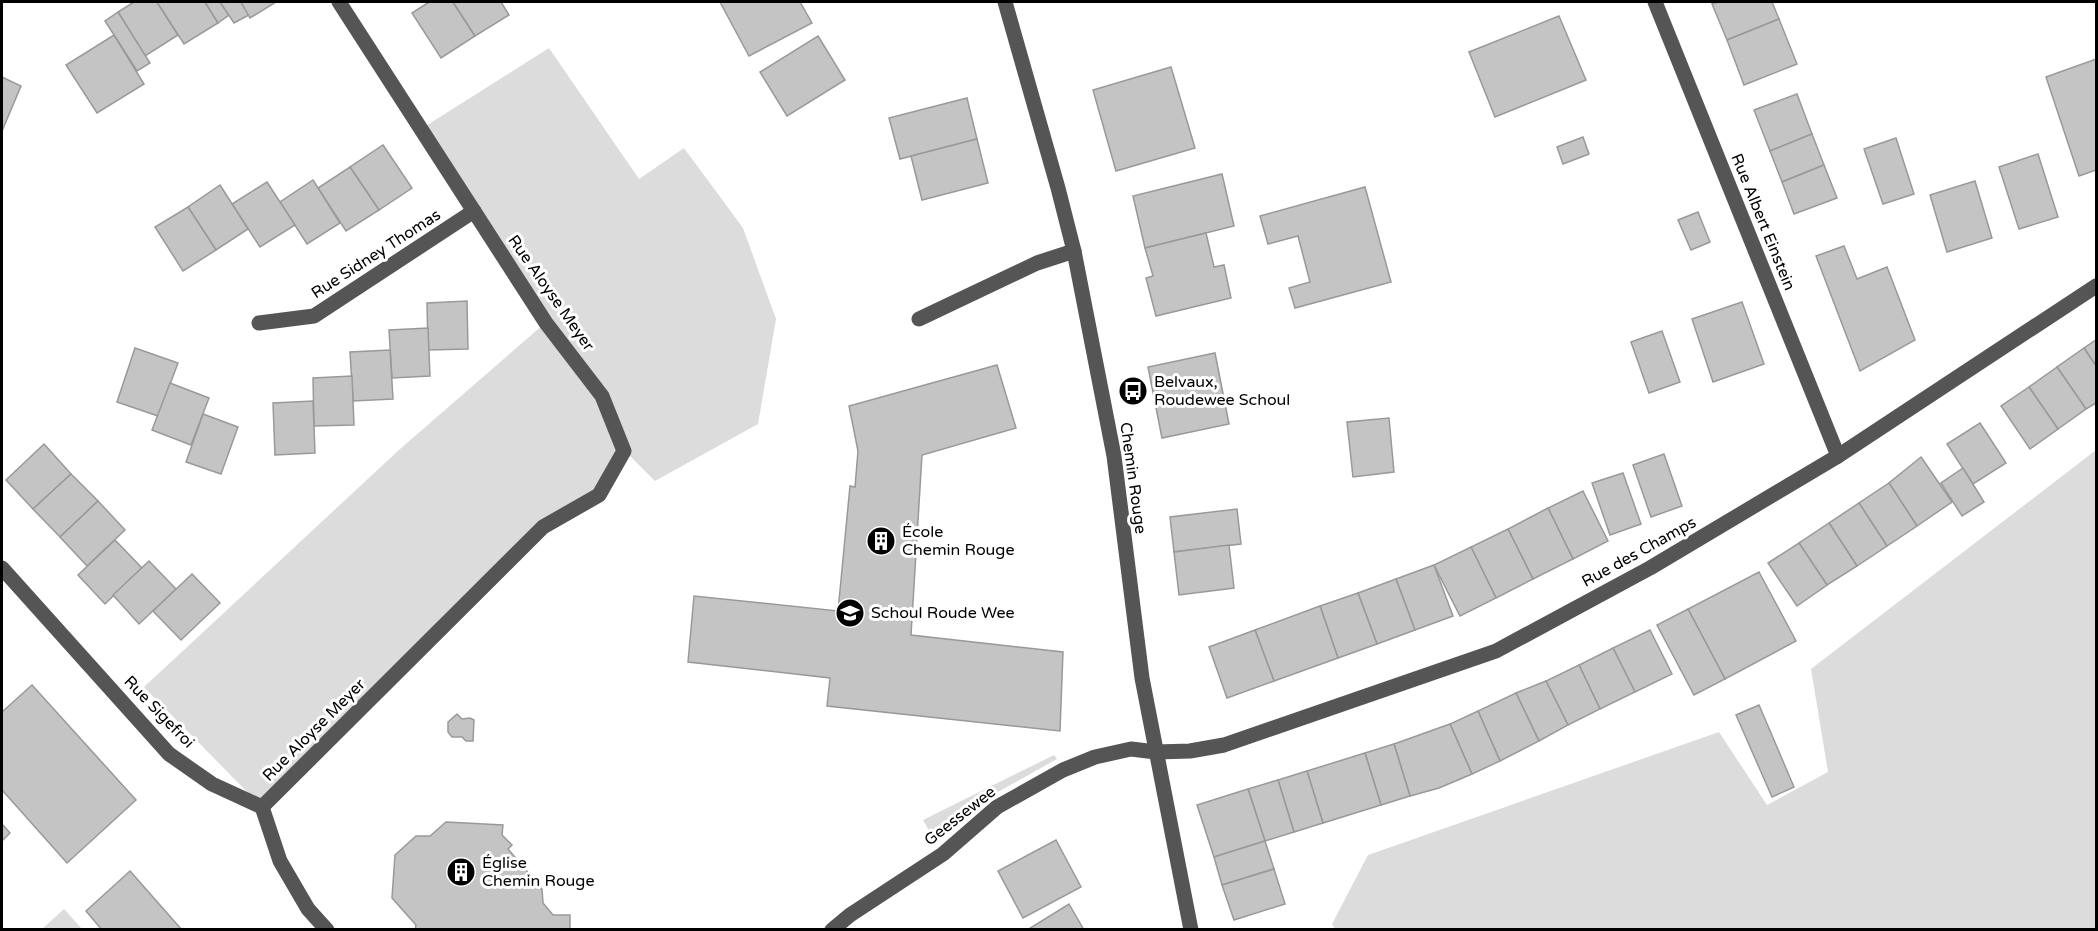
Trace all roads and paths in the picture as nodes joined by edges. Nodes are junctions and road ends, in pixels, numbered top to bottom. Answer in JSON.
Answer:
{"nodes":[{"id":1,"x":339,"y":2,"type":"edge"},
{"id":2,"x":1005,"y":2,"type":"edge"},
{"id":3,"x":1655,"y":2,"type":"edge"},
{"id":4,"x":474,"y":212,"type":"junction"},
{"id":5,"x":1074,"y":251,"type":"junction"},
{"id":6,"x":2097,"y":286,"type":"edge"},
{"id":7,"x":919,"y":319,"type":"dead end"},
{"id":8,"x":259,"y":323,"type":"dead end"},
{"id":9,"x":1838,"y":456,"type":"junction"},
{"id":10,"x":2,"y":568,"type":"edge"},
{"id":11,"x":1156,"y":752,"type":"junction"},
{"id":12,"x":262,"y":807,"type":"junction"},
{"id":13,"x":327,"y":930,"type":"edge"},
{"id":14,"x":832,"y":930,"type":"edge"},
{"id":15,"x":1191,"y":930,"type":"edge"}],
"edges":[{"from":1,"to":4,"type":"street","name":"Rue Aloyse Meyer"},
{"from":2,"to":5,"type":"street","name":"Chemin Rouge"},
{"from":3,"to":9,"type":"street","name":"Rue Albert Einstein"},
{"from":4,"to":8,"type":"street","name":"Rue Sidney Thomas"},
{"from":4,"to":12,"type":"street","name":"Rue Aloyse Meyer"},
{"from":5,"to":7,"type":"street"},
{"from":5,"to":11,"type":"street","name":"Chemin Rouge"},
{"from":6,"to":9,"type":"street","name":"Rue des Champs"},
{"from":9,"to":11,"type":"street","name":"Rue des Champs"},
{"from":10,"to":12,"type":"street","name":"Rue Sigefroi"},
{"from":11,"to":14,"type":"street","name":"Geessewee"},
{"from":11,"to":15,"type":"street","name":"Chemin Rouge"},
{"from":12,"to":13,"type":"street"}]}
